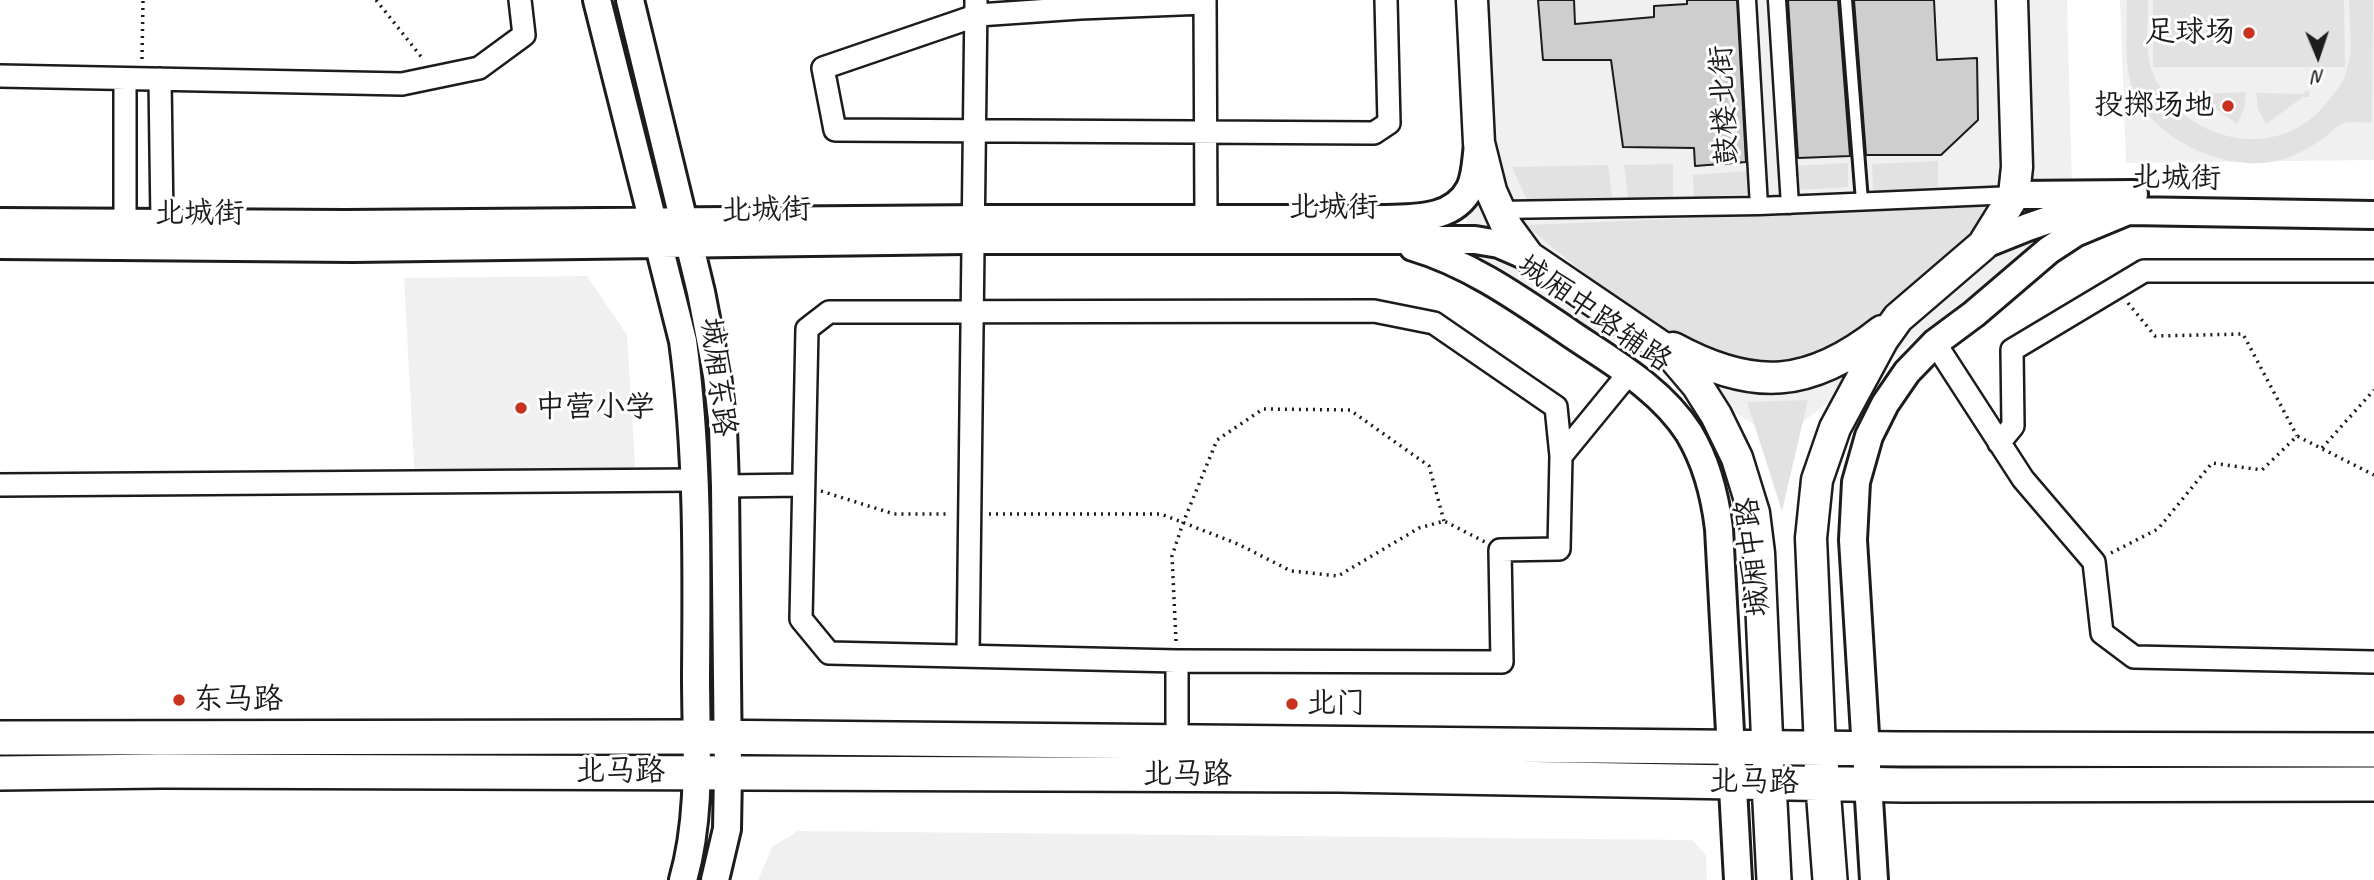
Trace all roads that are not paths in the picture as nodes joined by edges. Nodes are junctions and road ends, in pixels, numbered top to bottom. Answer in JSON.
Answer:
{"nodes":[{"id":1,"x":520,"y":0,"type":"edge"},
{"id":2,"x":597,"y":0,"type":"edge"},
{"id":3,"x":630,"y":0,"type":"edge"},
{"id":4,"x":1385,"y":0,"type":"edge"},
{"id":5,"x":1472,"y":0,"type":"edge"},
{"id":6,"x":1746,"y":0,"type":"edge"},
{"id":7,"x":1777,"y":0,"type":"edge"},
{"id":8,"x":1846,"y":0,"type":"edge"},
{"id":9,"x":2012,"y":0,"type":"edge"},
{"id":10,"x":1205,"y":2,"type":"edge"},
{"id":11,"x":977,"y":8,"type":"edge"},
{"id":12,"x":0,"y":76,"type":"edge"},
{"id":13,"x":142,"y":79,"type":"junction"},
{"id":14,"x":978,"y":132,"type":"junction"},
{"id":15,"x":1205,"y":133,"type":"junction"},
{"id":16,"x":1479,"y":143,"type":"junction"},
{"id":17,"x":2014,"y":195,"type":"junction"},
{"id":18,"x":2374,"y":198,"type":"edge"},
{"id":19,"x":1861,"y":201,"type":"junction"},
{"id":20,"x":1790,"y":205,"type":"junction"},
{"id":21,"x":1759,"y":206,"type":"junction"},
{"id":22,"x":1498,"y":210,"type":"junction"},
{"id":23,"x":2128,"y":211,"type":"junction"},
{"id":24,"x":2374,"y":215,"type":"edge"},
{"id":25,"x":1206,"y":218,"type":"junction"},
{"id":26,"x":0,"y":222,"type":"edge"},
{"id":27,"x":125,"y":222,"type":"junction"},
{"id":28,"x":162,"y":222,"type":"junction"},
{"id":29,"x":974,"y":230,"type":"junction"},
{"id":30,"x":685,"y":233,"type":"junction"},
{"id":31,"x":656,"y":234,"type":"junction"},
{"id":32,"x":1387,"y":241,"type":"junction"},
{"id":33,"x":0,"y":245,"type":"edge"},
{"id":34,"x":1983,"y":245,"type":"junction"},
{"id":35,"x":1529,"y":257,"type":"junction"},
{"id":36,"x":2374,"y":271,"type":"edge"},
{"id":37,"x":971,"y":312,"type":"junction"},
{"id":38,"x":1898,"y":318,"type":"junction"},
{"id":39,"x":1636,"y":328,"type":"junction"},
{"id":40,"x":1935,"y":343,"type":"junction"},
{"id":41,"x":1629,"y":373,"type":"junction"},
{"id":42,"x":1999,"y":443,"type":"junction"},
{"id":43,"x":1561,"y":456,"type":"junction"},
{"id":44,"x":694,"y":480,"type":"junction"},
{"id":45,"x":0,"y":485,"type":"edge"},
{"id":46,"x":803,"y":485,"type":"junction"},
{"id":47,"x":726,"y":486,"type":"junction"},
{"id":48,"x":968,"y":656,"type":"junction"},
{"id":49,"x":1177,"y":662,"type":"junction"},
{"id":50,"x":2374,"y":663,"type":"edge"},
{"id":51,"x":696,"y":737,"type":"junction"},
{"id":52,"x":0,"y":738,"type":"edge"},
{"id":53,"x":729,"y":738,"type":"junction"},
{"id":54,"x":1076,"y":742,"type":"junction"},
{"id":55,"x":1177,"y":743,"type":"junction"},
{"id":56,"x":1732,"y":747,"type":"junction"},
{"id":57,"x":1767,"y":747,"type":"junction"},
{"id":58,"x":1820,"y":748,"type":"junction"},
{"id":59,"x":1865,"y":749,"type":"junction"},
{"id":60,"x":2374,"y":750,"type":"edge"},
{"id":61,"x":0,"y":773,"type":"edge"},
{"id":62,"x":712,"y":773,"type":"junction"},
{"id":63,"x":1076,"y":776,"type":"junction"},
{"id":64,"x":1733,"y":782,"type":"junction"},
{"id":65,"x":1769,"y":783,"type":"junction"},
{"id":66,"x":1822,"y":784,"type":"junction"},
{"id":67,"x":1867,"y":784,"type":"junction"},
{"id":68,"x":2374,"y":784,"type":"edge"},
{"id":69,"x":682,"y":880,"type":"edge"},
{"id":70,"x":715,"y":880,"type":"edge"},
{"id":71,"x":1738,"y":880,"type":"edge"},
{"id":72,"x":1774,"y":880,"type":"edge"},
{"id":73,"x":1830,"y":880,"type":"edge"},
{"id":74,"x":1874,"y":880,"type":"edge"}],
"edges":[{"from":1,"to":13,"type":"street"},
{"from":2,"to":31,"type":"street","name":"城厢东路"},
{"from":3,"to":30,"type":"street","name":"城厢东路"},
{"from":4,"to":15,"type":"street"},
{"from":5,"to":16,"type":"main road","name":"城厢中路"},
{"from":6,"to":21,"type":"street","name":"鼓楼北街"},
{"from":7,"to":20,"type":"street","name":"鼓楼北街"},
{"from":8,"to":19,"type":"lane"},
{"from":9,"to":17,"type":"main road","name":"城厢中路"},
{"from":10,"to":11,"type":"street"},
{"from":10,"to":15,"type":"street"},
{"from":11,"to":14,"type":"street"},
{"from":11,"to":14,"type":"street"},
{"from":12,"to":13,"type":"street"},
{"from":13,"to":27,"type":"street"},
{"from":13,"to":28,"type":"street"},
{"from":14,"to":15,"type":"street"},
{"from":14,"to":29,"type":"street"},
{"from":15,"to":25,"type":"street"},
{"from":16,"to":22,"type":"main road","name":"城厢中路"},
{"from":16,"to":25,"type":"street","name":"北城街"},
{"from":17,"to":18,"type":"street","name":"北城街"},
{"from":17,"to":19,"type":"street"},
{"from":17,"to":34,"type":"main road","name":"城厢中路"},
{"from":19,"to":20,"type":"street"},
{"from":20,"to":21,"type":"street"},
{"from":21,"to":22,"type":"street"},
{"from":22,"to":35,"type":"main road","name":"城厢中路"},
{"from":23,"to":24,"type":"street","name":"北城街"},
{"from":23,"to":34,"type":"street","name":"北城街"},
{"from":23,"to":40,"type":"street"},
{"from":25,"to":29,"type":"street","name":"北城街"},
{"from":26,"to":27,"type":"street","name":"北城街"},
{"from":27,"to":28,"type":"street","name":"北城街"},
{"from":28,"to":31,"type":"street","name":"北城街"},
{"from":29,"to":30,"type":"street","name":"北城街"},
{"from":29,"to":32,"type":"street","name":"北城街"},
{"from":29,"to":37,"type":"street"},
{"from":30,"to":31,"type":"street","name":"北城街"},
{"from":30,"to":47,"type":"street","name":"城厢东路"},
{"from":31,"to":33,"type":"street","name":"北城街"},
{"from":31,"to":44,"type":"street","name":"城厢东路"},
{"from":32,"to":35,"type":"street","name":"北城街"},
{"from":32,"to":41,"type":"street","name":"城厢中路辅路"},
{"from":34,"to":38,"type":"main road","name":"城厢中路"},
{"from":35,"to":39,"type":"main road","name":"城厢中路"},
{"from":36,"to":42,"type":"street"},
{"from":37,"to":43,"type":"street"},
{"from":37,"to":46,"type":"street"},
{"from":37,"to":48,"type":"street"},
{"from":38,"to":39,"type":"main road","name":"城厢中路"},
{"from":38,"to":58,"type":"main road","name":"城厢中路"},
{"from":39,"to":57,"type":"main road","name":"城厢中路"},
{"from":40,"to":42,"type":"street"},
{"from":40,"to":59,"type":"street"},
{"from":41,"to":43,"type":"street"},
{"from":41,"to":56,"type":"street","name":"城厢中路辅路"},
{"from":42,"to":50,"type":"street"},
{"from":43,"to":49,"type":"street"},
{"from":44,"to":45,"type":"street"},
{"from":44,"to":51,"type":"street","name":"城厢东路"},
{"from":46,"to":47,"type":"street"},
{"from":46,"to":48,"type":"street"},
{"from":47,"to":53,"type":"street","name":"城厢东路"},
{"from":48,"to":49,"type":"street"},
{"from":49,"to":55,"type":"street"},
{"from":51,"to":52,"type":"main road","name":"北马路"},
{"from":51,"to":53,"type":"main road","name":"北马路"},
{"from":51,"to":62,"type":"street","name":"城厢东路"},
{"from":53,"to":54,"type":"main road","name":"北马路"},
{"from":53,"to":62,"type":"street","name":"城厢东路"},
{"from":54,"to":55,"type":"main road","name":"北马路"},
{"from":54,"to":63,"type":"main road"},
{"from":55,"to":56,"type":"main road","name":"北马路"},
{"from":56,"to":57,"type":"main road","name":"北马路"},
{"from":56,"to":64,"type":"street","name":"城厢中路辅路"},
{"from":57,"to":58,"type":"main road","name":"北马路"},
{"from":57,"to":65,"type":"main road","name":"城厢中路"},
{"from":58,"to":59,"type":"main road","name":"北马路"},
{"from":58,"to":66,"type":"main road"},
{"from":59,"to":60,"type":"main road","name":"北马路"},
{"from":59,"to":67,"type":"street"},
{"from":61,"to":62,"type":"main road","name":"北马路"},
{"from":62,"to":63,"type":"main road","name":"北马路"},
{"from":62,"to":69,"type":"street"},
{"from":62,"to":70,"type":"street"},
{"from":63,"to":64,"type":"main road","name":"北马路"},
{"from":64,"to":65,"type":"main road","name":"北马路"},
{"from":64,"to":71,"type":"street","name":"城厢中路辅路"},
{"from":65,"to":66,"type":"main road","name":"北马路"},
{"from":65,"to":72,"type":"main road"},
{"from":66,"to":67,"type":"main road","name":"北马路"},
{"from":66,"to":73,"type":"main road"},
{"from":67,"to":68,"type":"main road","name":"北马路"},
{"from":67,"to":74,"type":"street"}]}
